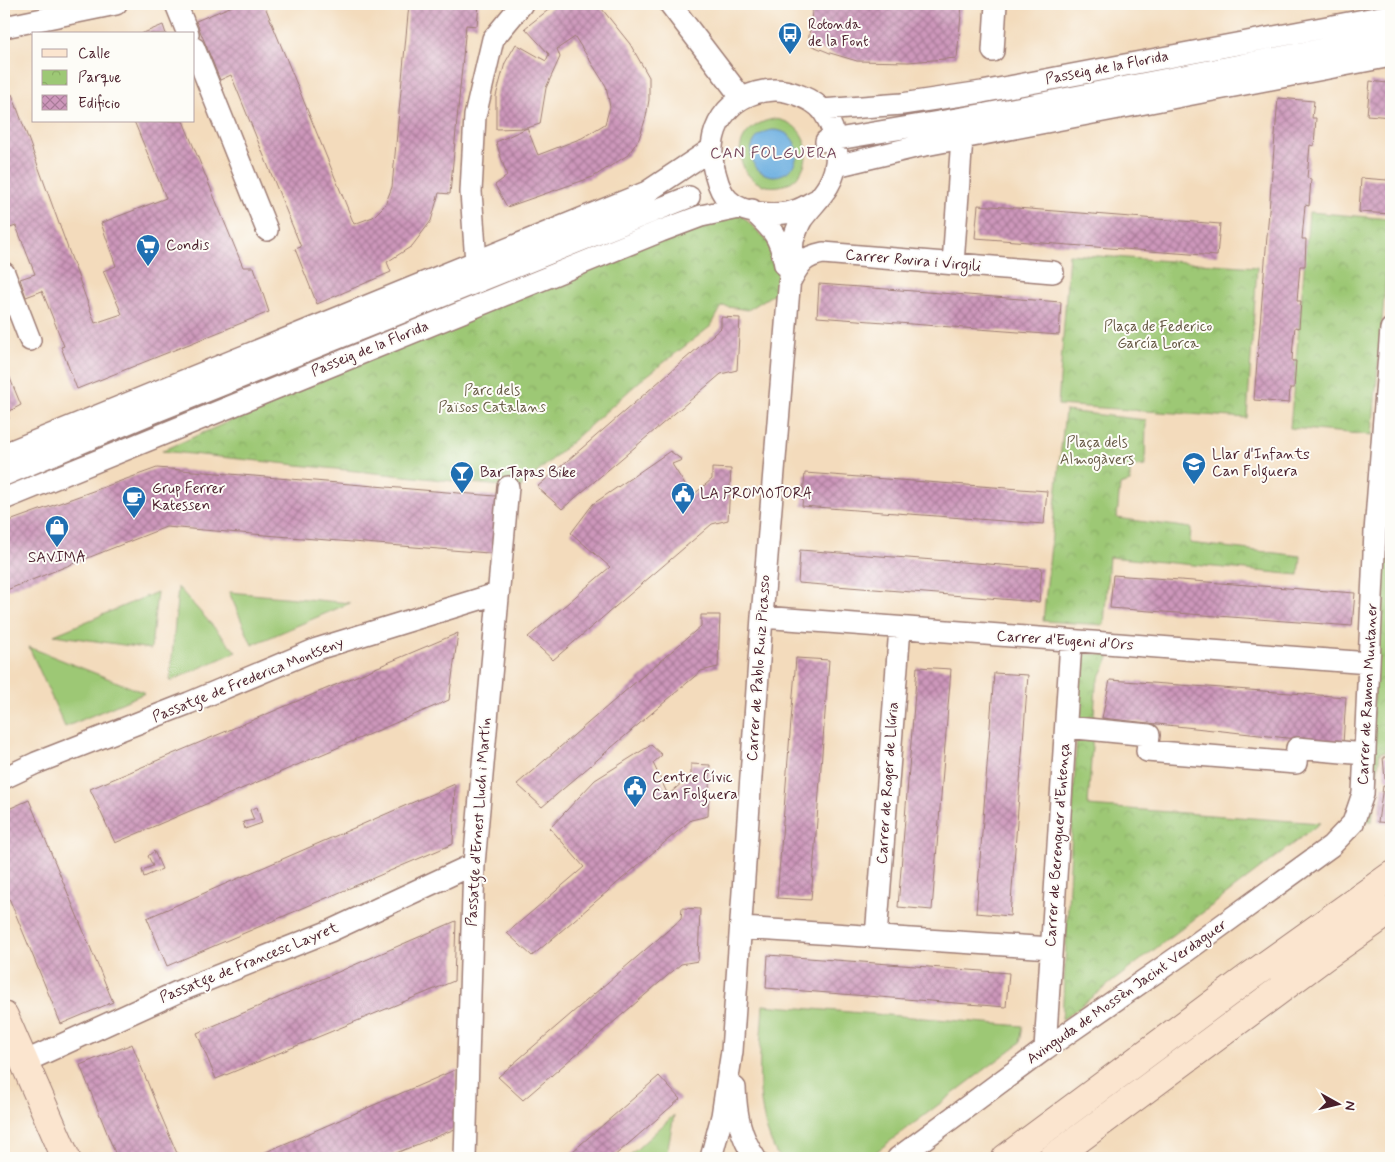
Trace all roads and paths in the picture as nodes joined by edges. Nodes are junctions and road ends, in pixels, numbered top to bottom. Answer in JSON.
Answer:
{"nodes":[{"id":1,"x":116,"y":4,"type":"edge"},
{"id":2,"x":176,"y":4,"type":"edge"},
{"id":3,"x":522,"y":4,"type":"edge"},
{"id":4,"x":670,"y":4,"type":"edge"},
{"id":5,"x":996,"y":4,"type":"edge"},
{"id":6,"x":1391,"y":15,"type":"edge"},
{"id":7,"x":4,"y":27,"type":"edge"},
{"id":8,"x":187,"y":32,"type":"edge"},
{"id":9,"x":1391,"y":36,"type":"edge"},
{"id":10,"x":195,"y":50,"type":"edge"},
{"id":11,"x":993,"y":51,"type":"dead end"},
{"id":12,"x":1391,"y":56,"type":"edge"},
{"id":13,"x":741,"y":97,"type":"junction"},
{"id":14,"x":822,"y":110,"type":"junction"},
{"id":15,"x":962,"y":138,"type":"junction"},
{"id":16,"x":831,"y":140,"type":"junction"},
{"id":17,"x":710,"y":150,"type":"junction"},
{"id":18,"x":836,"y":166,"type":"junction"},
{"id":19,"x":689,"y":197,"type":"dead end"},
{"id":20,"x":817,"y":200,"type":"junction"},
{"id":21,"x":745,"y":209,"type":"junction"},
{"id":22,"x":267,"y":230,"type":"dead end"},
{"id":23,"x":476,"y":262,"type":"junction"},
{"id":24,"x":953,"y":264,"type":"junction"},
{"id":25,"x":1053,"y":272,"type":"dead end"},
{"id":26,"x":4,"y":273,"type":"edge"},
{"id":27,"x":788,"y":285,"type":"junction"},
{"id":28,"x":1391,"y":329,"type":"edge"},
{"id":29,"x":30,"y":340,"type":"dead end"},
{"id":30,"x":4,"y":454,"type":"edge"},
{"id":31,"x":4,"y":475,"type":"edge"},
{"id":32,"x":508,"y":487,"type":"dead end"},
{"id":33,"x":4,"y":498,"type":"edge"},
{"id":34,"x":496,"y":594,"type":"junction"},
{"id":35,"x":762,"y":616,"type":"junction"},
{"id":36,"x":900,"y":628,"type":"junction"},
{"id":37,"x":1071,"y":642,"type":"junction"},
{"id":38,"x":1369,"y":663,"type":"junction"},
{"id":39,"x":1066,"y":727,"type":"junction"},
{"id":40,"x":1365,"y":754,"type":"junction"},
{"id":41,"x":4,"y":778,"type":"edge"},
{"id":42,"x":1353,"y":823,"type":"joint"},
{"id":43,"x":474,"y":864,"type":"junction"},
{"id":44,"x":1391,"y":876,"type":"edge"},
{"id":45,"x":1391,"y":910,"type":"edge"},
{"id":46,"x":742,"y":928,"type":"junction"},
{"id":47,"x":876,"y":937,"type":"junction"},
{"id":48,"x":1051,"y":948,"type":"junction"},
{"id":49,"x":4,"y":1016,"type":"edge"},
{"id":50,"x":1045,"y":1048,"type":"junction"},
{"id":51,"x":732,"y":1051,"type":"junction"},
{"id":52,"x":24,"y":1062,"type":"junction"},
{"id":53,"x":66,"y":1158,"type":"edge"},
{"id":54,"x":463,"y":1158,"type":"edge"},
{"id":55,"x":711,"y":1158,"type":"edge"},
{"id":56,"x":755,"y":1158,"type":"edge"},
{"id":57,"x":898,"y":1158,"type":"edge"},
{"id":58,"x":1006,"y":1158,"type":"edge"},
{"id":59,"x":1053,"y":1158,"type":"edge"}],
"edges":[{"from":1,"to":7,"type":"street"},
{"from":2,"to":8,"type":"street"},
{"from":3,"to":23,"type":"street"},
{"from":4,"to":13,"type":"street"},
{"from":5,"to":11,"type":"street"},
{"from":6,"to":14,"type":"street","name":"Passeig de la Florida"},
{"from":9,"to":16,"type":"street","name":"Passeig de la Florida"},
{"from":10,"to":22,"type":"street"},
{"from":12,"to":15,"type":"street"},
{"from":13,"to":14,"type":"street"},
{"from":13,"to":17,"type":"street"},
{"from":14,"to":16,"type":"street"},
{"from":15,"to":18,"type":"street"},
{"from":15,"to":24,"type":"street"},
{"from":16,"to":18,"type":"street"},
{"from":17,"to":21,"type":"street"},
{"from":17,"to":23,"type":"street"},
{"from":18,"to":20,"type":"street"},
{"from":19,"to":31,"type":"street","name":"Passeig de la Florida"},
{"from":20,"to":21,"type":"street"},
{"from":20,"to":27,"type":"street","name":"Carrer de Pablo Ruiz Picasso"},
{"from":21,"to":27,"type":"street","name":"Carrer de Pablo Ruiz Picasso"},
{"from":21,"to":33,"type":"street","name":"Passeig de la Florida"},
{"from":23,"to":30,"type":"street"},
{"from":24,"to":25,"type":"street","name":"Carrer Rovira i Virgili"},
{"from":24,"to":27,"type":"street","name":"Carrer Rovira i Virgili"},
{"from":26,"to":29,"type":"street"},
{"from":27,"to":35,"type":"street","name":"Carrer de Pablo Ruiz Picasso"},
{"from":28,"to":38,"type":"street","name":"Carrer de Ramon Muntaner"},
{"from":32,"to":34,"type":"street","name":"Passatge d'Ernest Lluch i Martín"},
{"from":34,"to":41,"type":"street","name":"Passatge de Frederica Montseny"},
{"from":34,"to":43,"type":"street","name":"Passatge d'Ernest Lluch i Martín"},
{"from":35,"to":36,"type":"street","name":"Carrer d'Eugeni d'Ors"},
{"from":35,"to":46,"type":"street","name":"Carrer de Pablo Ruiz Picasso"},
{"from":36,"to":37,"type":"street","name":"Carrer d'Eugeni d'Ors"},
{"from":36,"to":47,"type":"street","name":"Carrer de Roger de Llúria"},
{"from":37,"to":38,"type":"street","name":"Carrer d'Eugeni d'Ors"},
{"from":37,"to":39,"type":"street","name":"Carrer de Berenguer d'Entença"},
{"from":38,"to":40,"type":"street","name":"Carrer de Ramon Muntaner"},
{"from":39,"to":40,"type":"street"},
{"from":39,"to":48,"type":"street","name":"Carrer de Berenguer d'Entença"},
{"from":40,"to":42,"type":"street","name":"Carrer de Ramon Muntaner"},
{"from":42,"to":50,"type":"street","name":"Avinguda de Mossèn Jacint Verdaguer"},
{"from":43,"to":52,"type":"street","name":"Passatge de Francesc Layret"},
{"from":43,"to":54,"type":"street","name":"Passatge d'Ernest Lluch i Martín"},
{"from":44,"to":58,"type":"main road"},
{"from":45,"to":59,"type":"main road"},
{"from":46,"to":47,"type":"street"},
{"from":46,"to":51,"type":"street","name":"Carrer de Pablo Ruiz Picasso"},
{"from":47,"to":48,"type":"street"},
{"from":48,"to":50,"type":"street","name":"Carrer de Berenguer d'Entença"},
{"from":49,"to":52,"type":"main road"},
{"from":50,"to":57,"type":"street","name":"Avinguda de Mossèn Jacint Verdaguer"},
{"from":51,"to":55,"type":"street","name":"Carrer de Pablo Ruiz Picasso"},
{"from":51,"to":56,"type":"street","name":"Carrer de Pablo Ruiz Picasso"},
{"from":52,"to":53,"type":"main road"}]}
